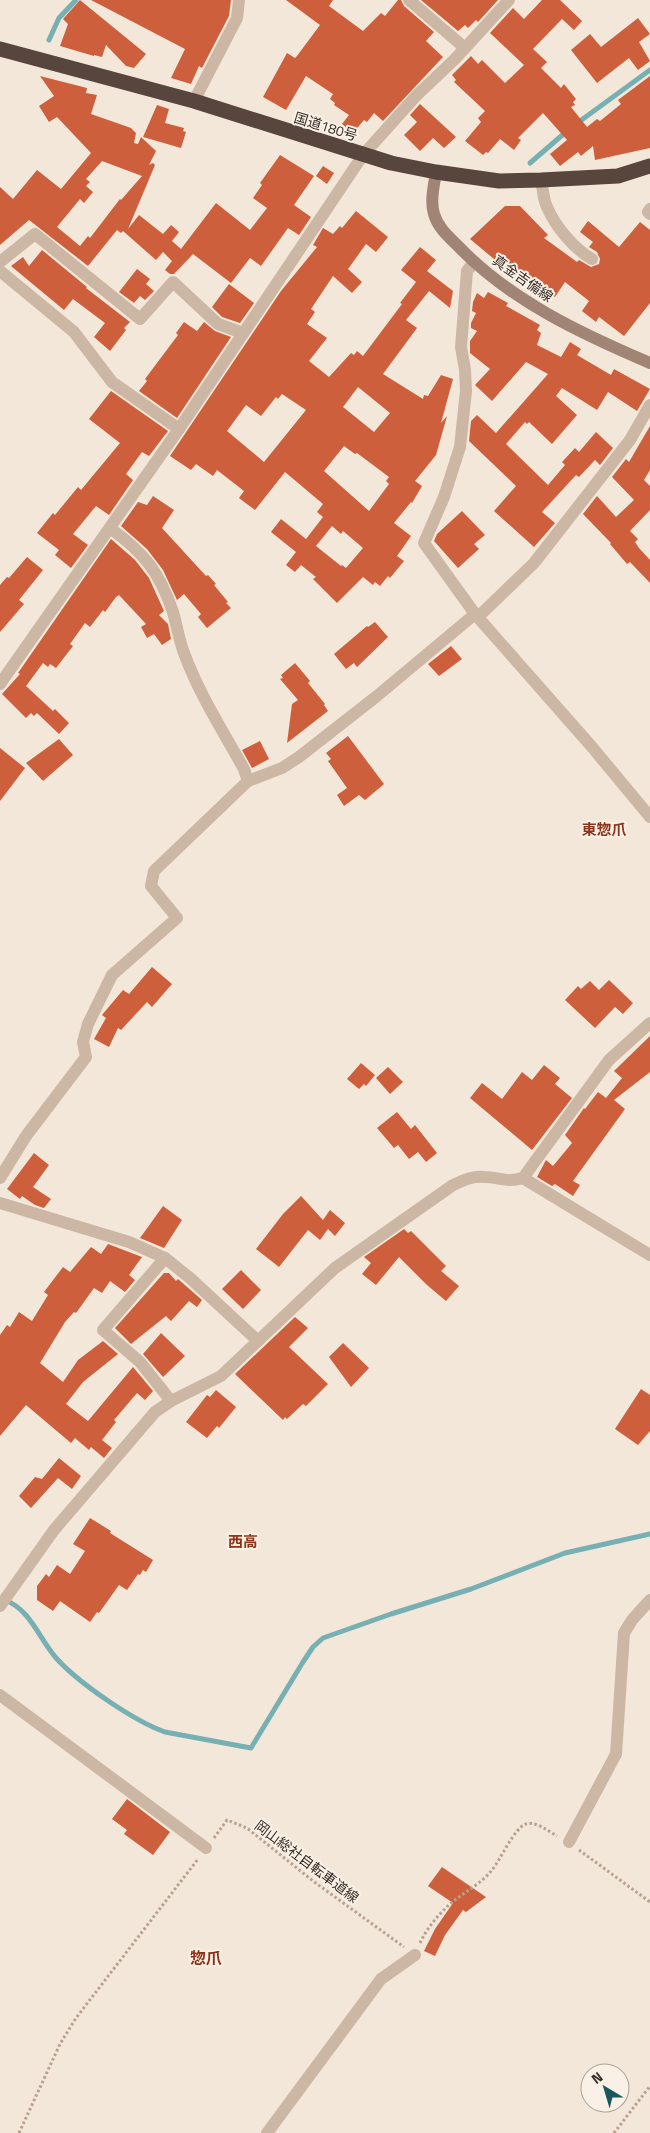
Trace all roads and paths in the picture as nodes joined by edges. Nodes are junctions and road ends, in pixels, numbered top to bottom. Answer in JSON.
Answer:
{"nodes":[{"id":1,"x":239,"y":0,"type":"edge"},
{"id":2,"x":409,"y":0,"type":"edge"},
{"id":3,"x":509,"y":0,"type":"edge"},
{"id":4,"x":465,"y":48,"type":"junction"},
{"id":5,"x":0,"y":50,"type":"edge"},
{"id":6,"x":194,"y":101,"type":"junction"},
{"id":7,"x":363,"y":154,"type":"junction"},
{"id":8,"x":650,"y":166,"type":"edge"},
{"id":9,"x":436,"y":172,"type":"junction"},
{"id":10,"x":541,"y":180,"type":"junction"},
{"id":11,"x":650,"y":209,"type":"edge"},
{"id":12,"x":650,"y":214,"type":"edge"},
{"id":13,"x":592,"y":259,"type":"dead end"},
{"id":14,"x":0,"y":262,"type":"edge"},
{"id":15,"x":474,"y":262,"type":"junction"},
{"id":16,"x":0,"y":271,"type":"edge"},
{"id":17,"x":243,"y":333,"type":"junction"},
{"id":18,"x":650,"y":363,"type":"edge"},
{"id":19,"x":650,"y":406,"type":"edge"},
{"id":20,"x":179,"y":429,"type":"junction"},
{"id":21,"x":110,"y":528,"type":"junction"},
{"id":22,"x":477,"y":615,"type":"junction"},
{"id":23,"x":0,"y":684,"type":"edge"},
{"id":24,"x":248,"y":781,"type":"junction"},
{"id":25,"x":650,"y":817,"type":"edge"},
{"id":26,"x":650,"y":1024,"type":"edge"},
{"id":27,"x":0,"y":1178,"type":"edge"},
{"id":28,"x":523,"y":1178,"type":"junction"},
{"id":29,"x":0,"y":1203,"type":"edge"},
{"id":30,"x":650,"y":1255,"type":"edge"},
{"id":31,"x":166,"y":1258,"type":"junction"},
{"id":32,"x":258,"y":1341,"type":"junction"},
{"id":33,"x":170,"y":1401,"type":"junction"},
{"id":34,"x":5,"y":1589,"type":"edge"},
{"id":35,"x":650,"y":1600,"type":"edge"},
{"id":36,"x":0,"y":1606,"type":"edge"},
{"id":37,"x":0,"y":1695,"type":"edge"},
{"id":38,"x":569,"y":1842,"type":"junction"},
{"id":39,"x":206,"y":1848,"type":"junction"},
{"id":40,"x":650,"y":1902,"type":"edge"},
{"id":41,"x":415,"y":1955,"type":"junction"},
{"id":42,"x":650,"y":2086,"type":"edge"},
{"id":43,"x":19,"y":2133,"type":"edge"},
{"id":44,"x":267,"y":2133,"type":"edge"},
{"id":45,"x":614,"y":2133,"type":"edge"}],
"edges":[{"from":1,"to":6,"type":"street"},
{"from":2,"to":4,"type":"street"},
{"from":3,"to":4,"type":"street"},
{"from":4,"to":7,"type":"street"},
{"from":5,"to":6,"type":"highway","name":"国道180号"},
{"from":6,"to":7,"type":"highway","name":"国道180号"},
{"from":7,"to":9,"type":"highway","name":"国道180号"},
{"from":7,"to":17,"type":"street"},
{"from":8,"to":10,"type":"highway","name":"国道180号"},
{"from":9,"to":10,"type":"highway","name":"国道180号"},
{"from":9,"to":15,"type":"main road","name":"真金吉備線"},
{"from":10,"to":13,"type":"street"},
{"from":11,"to":12,"type":"street"},
{"from":14,"to":17,"type":"street"},
{"from":15,"to":18,"type":"main road","name":"真金吉備線"},
{"from":15,"to":22,"type":"street"},
{"from":16,"to":20,"type":"street"},
{"from":17,"to":20,"type":"street"},
{"from":19,"to":22,"type":"street"},
{"from":20,"to":21,"type":"street"},
{"from":21,"to":23,"type":"street"},
{"from":21,"to":24,"type":"street"},
{"from":22,"to":24,"type":"street"},
{"from":22,"to":25,"type":"street"},
{"from":24,"to":27,"type":"street"},
{"from":26,"to":28,"type":"street"},
{"from":28,"to":30,"type":"street"},
{"from":28,"to":32,"type":"street"},
{"from":29,"to":31,"type":"street"},
{"from":31,"to":32,"type":"street"},
{"from":31,"to":33,"type":"street"},
{"from":32,"to":33,"type":"street"},
{"from":33,"to":34,"type":"street"},
{"from":34,"to":36,"type":"street"},
{"from":35,"to":38,"type":"street"},
{"from":37,"to":39,"type":"street"},
{"from":38,"to":40,"type":"path"},
{"from":38,"to":41,"type":"path"},
{"from":39,"to":41,"type":"path","name":"岡山総社自転車道線"},
{"from":39,"to":43,"type":"path","name":"岡山総社自転車道線"},
{"from":41,"to":44,"type":"street"},
{"from":42,"to":45,"type":"path"}]}
